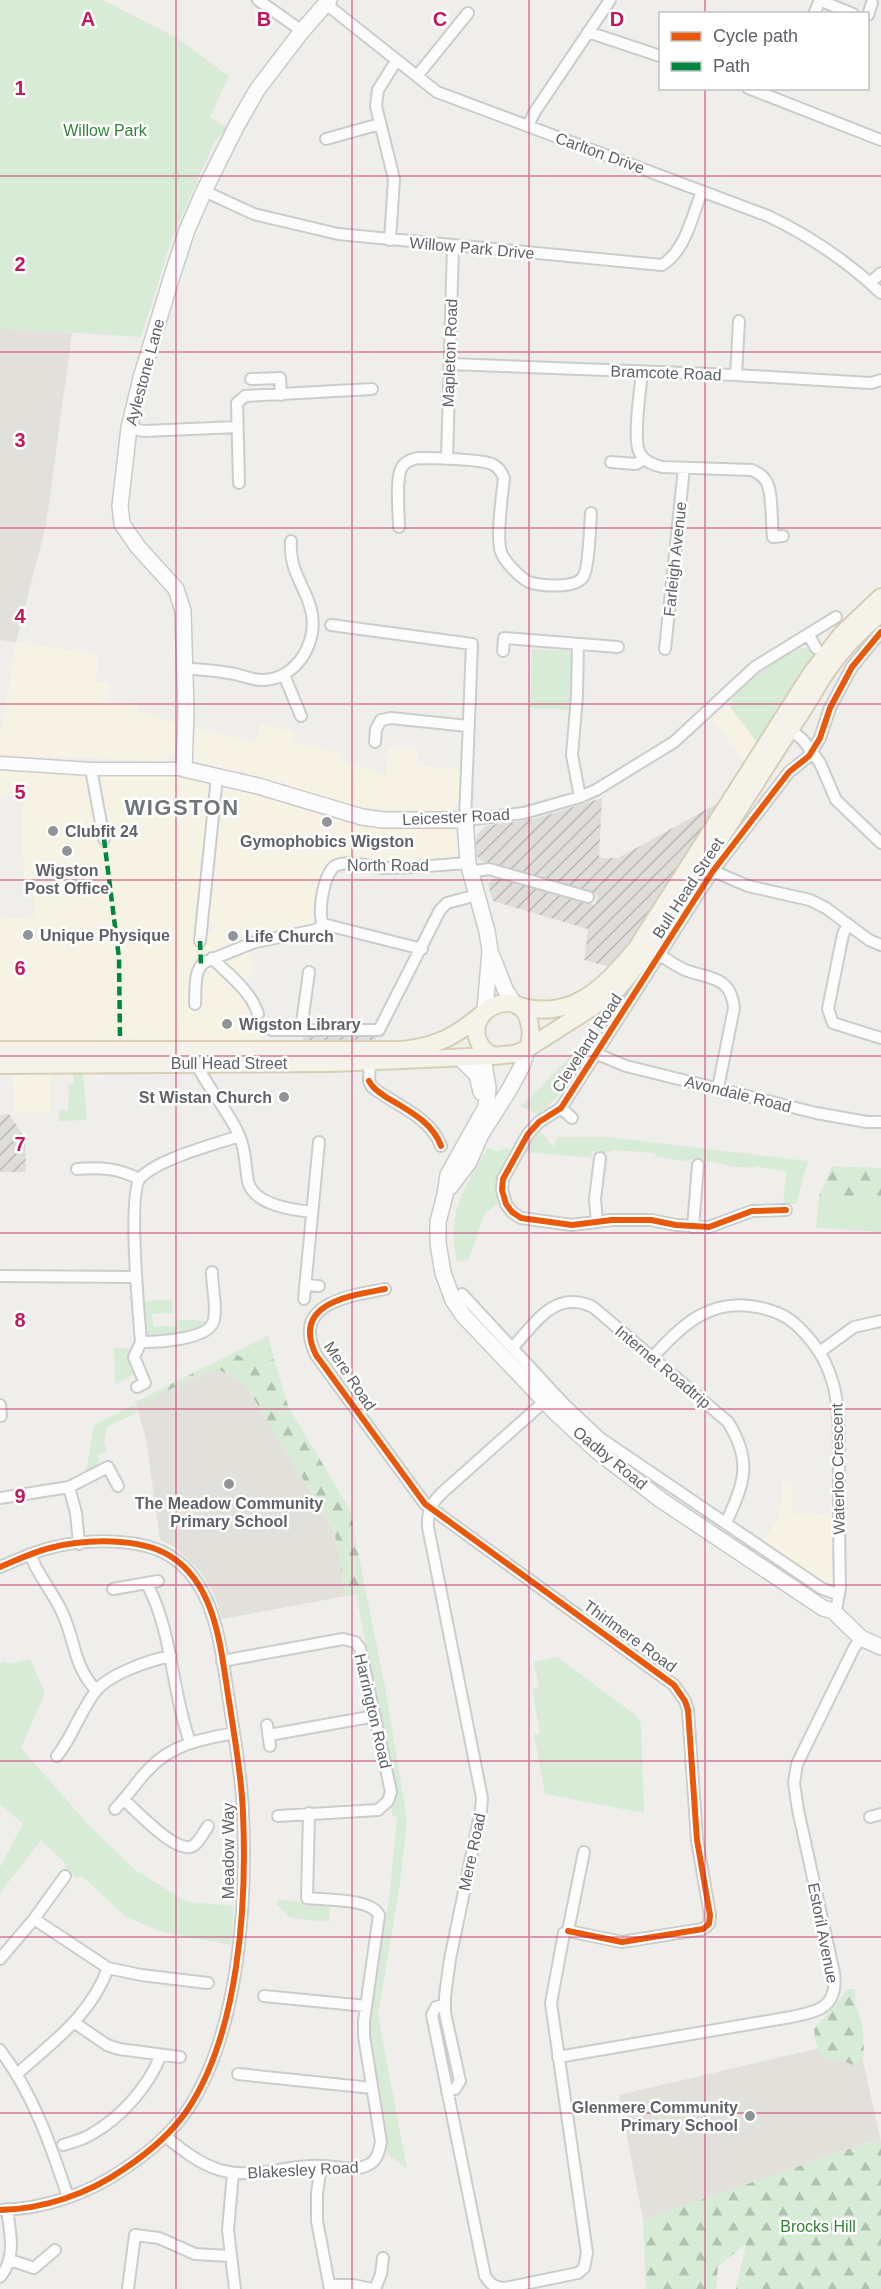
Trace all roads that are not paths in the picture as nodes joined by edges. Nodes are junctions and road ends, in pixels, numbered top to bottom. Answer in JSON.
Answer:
{"nodes":[{"id":1,"x":258,"y":0,"type":"edge"},
{"id":2,"x":610,"y":0,"type":"edge"},
{"id":3,"x":820,"y":0,"type":"edge"},
{"id":4,"x":327,"y":2,"type":"edge"},
{"id":5,"x":872,"y":3,"type":"dead end"},
{"id":6,"x":848,"y":12,"type":"edge"},
{"id":7,"x":868,"y":12,"type":"edge"},
{"id":8,"x":468,"y":13,"type":"dead end"},
{"id":9,"x":302,"y":31,"type":"junction"},
{"id":10,"x":588,"y":32,"type":"junction"},
{"id":11,"x":659,"y":56,"type":"edge"},
{"id":12,"x":396,"y":61,"type":"junction"},
{"id":13,"x":417,"y":76,"type":"junction"},
{"id":14,"x":753,"y":90,"type":"edge"},
{"id":15,"x":779,"y":90,"type":"edge"},
{"id":16,"x":776,"y":99,"type":"junction"},
{"id":17,"x":380,"y":124,"type":"junction"},
{"id":18,"x":528,"y":126,"type":"junction"},
{"id":19,"x":326,"y":140,"type":"dead end"},
{"id":20,"x":881,"y":140,"type":"edge"},
{"id":21,"x":204,"y":191,"type":"junction"},
{"id":22,"x":702,"y":191,"type":"junction"},
{"id":23,"x":390,"y":240,"type":"junction"},
{"id":24,"x":453,"y":246,"type":"junction"},
{"id":25,"x":881,"y":273,"type":"edge"},
{"id":26,"x":870,"y":283,"type":"junction"},
{"id":27,"x":881,"y":293,"type":"edge"},
{"id":28,"x":739,"y":321,"type":"dead end"},
{"id":29,"x":450,"y":364,"type":"junction"},
{"id":30,"x":642,"y":373,"type":"junction"},
{"id":31,"x":736,"y":375,"type":"junction"},
{"id":32,"x":251,"y":379,"type":"dead end"},
{"id":33,"x":881,"y":380,"type":"edge"},
{"id":34,"x":372,"y":389,"type":"dead end"},
{"id":35,"x":281,"y":395,"type":"junction"},
{"id":36,"x":237,"y":427,"type":"junction"},
{"id":37,"x":129,"y":428,"type":"junction"},
{"id":38,"x":447,"y":459,"type":"junction"},
{"id":39,"x":644,"y":459,"type":"junction"},
{"id":40,"x":611,"y":462,"type":"dead end"},
{"id":41,"x":684,"y":468,"type":"junction"},
{"id":42,"x":239,"y":483,"type":"dead end"},
{"id":43,"x":591,"y":513,"type":"dead end"},
{"id":44,"x":399,"y":527,"type":"dead end"},
{"id":45,"x":773,"y":537,"type":"dead end"},
{"id":46,"x":291,"y":541,"type":"dead end"},
{"id":47,"x":881,"y":597,"type":"edge"},
{"id":48,"x":874,"y":610,"type":"edge"},
{"id":49,"x":836,"y":617,"type":"dead end"},
{"id":50,"x":331,"y":625,"type":"dead end"},
{"id":51,"x":881,"y":632,"type":"edge"},
{"id":52,"x":808,"y":634,"type":"junction"},
{"id":53,"x":578,"y":644,"type":"junction"},
{"id":54,"x":618,"y":647,"type":"dead end"},
{"id":55,"x":816,"y":648,"type":"dead end"},
{"id":56,"x":665,"y":649,"type":"dead end"},
{"id":57,"x":504,"y":651,"type":"dead end"},
{"id":58,"x":185,"y":669,"type":"junction"},
{"id":59,"x":284,"y":675,"type":"junction"},
{"id":60,"x":301,"y":716,"type":"dead end"},
{"id":61,"x":785,"y":725,"type":"junction"},
{"id":62,"x":468,"y":726,"type":"junction"},
{"id":63,"x":375,"y":742,"type":"dead end"},
{"id":64,"x":812,"y":751,"type":"junction"},
{"id":65,"x":0,"y":763,"type":"edge"},
{"id":66,"x":90,"y":769,"type":"junction"},
{"id":67,"x":184,"y":769,"type":"junction"},
{"id":68,"x":217,"y":777,"type":"junction"},
{"id":69,"x":580,"y":797,"type":"junction"},
{"id":70,"x":465,"y":820,"type":"junction"},
{"id":71,"x":104,"y":838,"type":"dead end"},
{"id":72,"x":881,"y":843,"type":"edge"},
{"id":73,"x":469,"y":868,"type":"junction"},
{"id":74,"x":712,"y":871,"type":"junction"},
{"id":75,"x":477,"y":895,"type":"junction"},
{"id":76,"x":588,"y":897,"type":"dead end"},
{"id":77,"x":323,"y":924,"type":"junction"},
{"id":78,"x":848,"y":925,"type":"junction"},
{"id":79,"x":200,"y":941,"type":"dead end"},
{"id":80,"x":881,"y":945,"type":"edge"},
{"id":81,"x":422,"y":949,"type":"junction"},
{"id":82,"x":490,"y":951,"type":"junction"},
{"id":83,"x":660,"y":955,"type":"junction"},
{"id":84,"x":212,"y":958,"type":"junction"},
{"id":85,"x":309,"y":972,"type":"dead end"},
{"id":86,"x":195,"y":1004,"type":"dead end"},
{"id":87,"x":516,"y":1005,"type":"junction"},
{"id":88,"x":483,"y":1012,"type":"junction"},
{"id":89,"x":258,"y":1014,"type":"dead end"},
{"id":90,"x":272,"y":1030,"type":"dead end"},
{"id":91,"x":301,"y":1030,"type":"junction"},
{"id":92,"x":881,"y":1038,"type":"edge"},
{"id":93,"x":528,"y":1049,"type":"junction"},
{"id":94,"x":0,"y":1050,"type":"edge"},
{"id":95,"x":485,"y":1053,"type":"junction"},
{"id":96,"x":597,"y":1054,"type":"junction"},
{"id":97,"x":459,"y":1057,"type":"junction"},
{"id":98,"x":370,"y":1062,"type":"junction"},
{"id":99,"x":196,"y":1063,"type":"junction"},
{"id":100,"x":0,"y":1065,"type":"edge"},
{"id":101,"x":718,"y":1088,"type":"junction"},
{"id":102,"x":561,"y":1108,"type":"junction"},
{"id":103,"x":572,"y":1118,"type":"dead end"},
{"id":104,"x":480,"y":1119,"type":"junction"},
{"id":105,"x":881,"y":1122,"type":"edge"},
{"id":106,"x":239,"y":1136,"type":"junction"},
{"id":107,"x":319,"y":1142,"type":"dead end"},
{"id":108,"x":441,"y":1146,"type":"dead end"},
{"id":109,"x":600,"y":1158,"type":"dead end"},
{"id":110,"x":698,"y":1165,"type":"dead end"},
{"id":111,"x":77,"y":1169,"type":"dead end"},
{"id":112,"x":139,"y":1179,"type":"junction"},
{"id":113,"x":446,"y":1195,"type":"junction"},
{"id":114,"x":786,"y":1210,"type":"dead end"},
{"id":115,"x":312,"y":1212,"type":"junction"},
{"id":116,"x":597,"y":1222,"type":"junction"},
{"id":117,"x":693,"y":1227,"type":"junction"},
{"id":118,"x":0,"y":1276,"type":"edge"},
{"id":119,"x":215,"y":1276,"type":"dead end"},
{"id":120,"x":136,"y":1277,"type":"junction"},
{"id":121,"x":305,"y":1285,"type":"junction"},
{"id":122,"x":319,"y":1286,"type":"dead end"},
{"id":123,"x":385,"y":1289,"type":"dead end"},
{"id":124,"x":462,"y":1294,"type":"dead end"},
{"id":125,"x":304,"y":1299,"type":"dead end"},
{"id":126,"x":881,"y":1321,"type":"edge"},
{"id":127,"x":141,"y":1342,"type":"junction"},
{"id":128,"x":512,"y":1348,"type":"junction"},
{"id":129,"x":821,"y":1351,"type":"junction"},
{"id":130,"x":653,"y":1357,"type":"junction"},
{"id":131,"x":137,"y":1387,"type":"dead end"},
{"id":132,"x":545,"y":1401,"type":"junction"},
{"id":133,"x":118,"y":1486,"type":"dead end"},
{"id":134,"x":69,"y":1487,"type":"junction"},
{"id":135,"x":0,"y":1498,"type":"edge"},
{"id":136,"x":429,"y":1508,"type":"junction"},
{"id":137,"x":726,"y":1523,"type":"junction"},
{"id":138,"x":80,"y":1544,"type":"junction"},
{"id":139,"x":30,"y":1554,"type":"junction"},
{"id":140,"x":0,"y":1567,"type":"edge"},
{"id":141,"x":112,"y":1589,"type":"dead end"},
{"id":142,"x":839,"y":1595,"type":"junction"},
{"id":143,"x":833,"y":1611,"type":"junction"},
{"id":144,"x":861,"y":1638,"type":"junction"},
{"id":145,"x":881,"y":1647,"type":"edge"},
{"id":146,"x":171,"y":1656,"type":"junction"},
{"id":147,"x":222,"y":1661,"type":"junction"},
{"id":148,"x":96,"y":1690,"type":"junction"},
{"id":149,"x":375,"y":1716,"type":"junction"},
{"id":150,"x":234,"y":1733,"type":"junction"},
{"id":151,"x":269,"y":1736,"type":"dead end"},
{"id":152,"x":190,"y":1742,"type":"junction"},
{"id":153,"x":57,"y":1756,"type":"dead end"},
{"id":154,"x":124,"y":1800,"type":"junction"},
{"id":155,"x":115,"y":1809,"type":"dead end"},
{"id":156,"x":309,"y":1814,"type":"junction"},
{"id":157,"x":881,"y":1814,"type":"edge"},
{"id":158,"x":278,"y":1816,"type":"dead end"},
{"id":159,"x":870,"y":1817,"type":"dead end"},
{"id":160,"x":208,"y":1826,"type":"dead end"},
{"id":161,"x":584,"y":1852,"type":"dead end"},
{"id":162,"x":65,"y":1876,"type":"dead end"},
{"id":163,"x":34,"y":1919,"type":"junction"},
{"id":164,"x":568,"y":1931,"type":"junction"},
{"id":165,"x":0,"y":1959,"type":"edge"},
{"id":166,"x":108,"y":1968,"type":"junction"},
{"id":167,"x":208,"y":1983,"type":"dead end"},
{"id":168,"x":264,"y":1996,"type":"dead end"},
{"id":169,"x":366,"y":2006,"type":"junction"},
{"id":170,"x":75,"y":2023,"type":"junction"},
{"id":171,"x":0,"y":2050,"type":"edge"},
{"id":172,"x":161,"y":2055,"type":"junction"},
{"id":173,"x":180,"y":2057,"type":"dead end"},
{"id":174,"x":558,"y":2057,"type":"junction"},
{"id":175,"x":18,"y":2073,"type":"junction"},
{"id":176,"x":237,"y":2074,"type":"dead end"},
{"id":177,"x":372,"y":2088,"type":"junction"},
{"id":178,"x":165,"y":2136,"type":"junction"},
{"id":179,"x":63,"y":2145,"type":"dead end"},
{"id":180,"x":321,"y":2166,"type":"junction"},
{"id":181,"x":233,"y":2173,"type":"junction"},
{"id":182,"x":68,"y":2197,"type":"junction"},
{"id":183,"x":3,"y":2210,"type":"edge"},
{"id":184,"x":136,"y":2223,"type":"dead end"},
{"id":185,"x":135,"y":2235,"type":"junction"},
{"id":186,"x":55,"y":2250,"type":"dead end"},
{"id":187,"x":230,"y":2256,"type":"junction"},
{"id":188,"x":382,"y":2258,"type":"dead end"},
{"id":189,"x":10,"y":2260,"type":"junction"},
{"id":190,"x":34,"y":2268,"type":"junction"},
{"id":191,"x":0,"y":2277,"type":"edge"},
{"id":192,"x":36,"y":2280,"type":"dead end"},
{"id":193,"x":330,"y":2287,"type":"edge"},
{"id":194,"x":128,"y":2289,"type":"edge"},
{"id":195,"x":235,"y":2289,"type":"edge"},
{"id":196,"x":374,"y":2289,"type":"edge"}],
"edges":[{"from":1,"to":9,"type":"street"},
{"from":2,"to":10,"type":"street"},
{"from":3,"to":6,"type":"street"},
{"from":4,"to":9,"type":"main road","name":"Aylestone Lane"},
{"from":4,"to":12,"type":"street","name":"Carlton Drive"},
{"from":5,"to":7,"type":"street"},
{"from":8,"to":13,"type":"street"},
{"from":9,"to":21,"type":"main road","name":"Aylestone Lane"},
{"from":10,"to":11,"type":"street"},
{"from":10,"to":18,"type":"street"},
{"from":12,"to":13,"type":"street","name":"Carlton Drive"},
{"from":12,"to":17,"type":"street"},
{"from":13,"to":18,"type":"street","name":"Carlton Drive"},
{"from":14,"to":16,"type":"street"},
{"from":15,"to":16,"type":"street"},
{"from":16,"to":20,"type":"street"},
{"from":17,"to":19,"type":"street"},
{"from":17,"to":23,"type":"street"},
{"from":18,"to":22,"type":"street","name":"Carlton Drive"},
{"from":21,"to":23,"type":"street","name":"Willow Park Drive"},
{"from":21,"to":37,"type":"main road","name":"Aylestone Lane"},
{"from":22,"to":24,"type":"street","name":"Willow Park Drive"},
{"from":22,"to":26,"type":"street","name":"Carlton Drive"},
{"from":23,"to":24,"type":"street","name":"Willow Park Drive"},
{"from":24,"to":29,"type":"street","name":"Mapleton Road"},
{"from":25,"to":26,"type":"street"},
{"from":26,"to":27,"type":"street","name":"Carlton Drive"},
{"from":28,"to":31,"type":"street"},
{"from":29,"to":30,"type":"street","name":"Bramcote Road"},
{"from":29,"to":38,"type":"street","name":"Mapleton Road"},
{"from":30,"to":31,"type":"street","name":"Bramcote Road"},
{"from":30,"to":39,"type":"street"},
{"from":31,"to":33,"type":"street","name":"Bramcote Road"},
{"from":32,"to":35,"type":"street"},
{"from":34,"to":35,"type":"street"},
{"from":35,"to":36,"type":"street"},
{"from":36,"to":37,"type":"street"},
{"from":36,"to":42,"type":"street"},
{"from":37,"to":58,"type":"main road","name":"Aylestone Lane"},
{"from":38,"to":43,"type":"street"},
{"from":38,"to":44,"type":"street"},
{"from":39,"to":40,"type":"street"},
{"from":39,"to":41,"type":"street"},
{"from":41,"to":45,"type":"street"},
{"from":41,"to":56,"type":"street","name":"Farleigh Avenue"},
{"from":46,"to":59,"type":"street"},
{"from":47,"to":48,"type":"main road"},
{"from":48,"to":61,"type":"main road","name":"Bull Head Street"},
{"from":49,"to":52,"type":"street","name":"Leicester Road"},
{"from":50,"to":62,"type":"street"},
{"from":51,"to":64,"type":"street"},
{"from":52,"to":55,"type":"street"},
{"from":52,"to":69,"type":"street","name":"Leicester Road"},
{"from":53,"to":54,"type":"street"},
{"from":53,"to":57,"type":"street"},
{"from":53,"to":69,"type":"street"},
{"from":58,"to":59,"type":"street"},
{"from":58,"to":67,"type":"main road","name":"Aylestone Lane"},
{"from":59,"to":60,"type":"street"},
{"from":61,"to":64,"type":"street"},
{"from":61,"to":87,"type":"main road","name":"Bull Head Street"},
{"from":61,"to":93,"type":"main road","name":"Bull Head Street"},
{"from":62,"to":63,"type":"street"},
{"from":62,"to":70,"type":"street"},
{"from":64,"to":72,"type":"street"},
{"from":64,"to":74,"type":"street","name":"Cleveland Road"},
{"from":65,"to":66,"type":"street","name":"Leicester Road"},
{"from":66,"to":67,"type":"street","name":"Leicester Road"},
{"from":66,"to":71,"type":"street"},
{"from":67,"to":68,"type":"main road","name":"Leicester Road"},
{"from":68,"to":70,"type":"main road","name":"Leicester Road"},
{"from":68,"to":79,"type":"street"},
{"from":69,"to":70,"type":"street","name":"Leicester Road"},
{"from":70,"to":73,"type":"main road"},
{"from":73,"to":75,"type":"main road"},
{"from":73,"to":76,"type":"street"},
{"from":73,"to":77,"type":"street","name":"North Road"},
{"from":74,"to":78,"type":"street"},
{"from":74,"to":83,"type":"street","name":"Cleveland Road"},
{"from":75,"to":81,"type":"street"},
{"from":75,"to":82,"type":"main road"},
{"from":77,"to":81,"type":"street"},
{"from":77,"to":84,"type":"street"},
{"from":78,"to":80,"type":"street"},
{"from":78,"to":92,"type":"street"},
{"from":81,"to":91,"type":"street"},
{"from":82,"to":87,"type":"main road"},
{"from":82,"to":88,"type":"main road"},
{"from":83,"to":96,"type":"street","name":"Cleveland Road"},
{"from":83,"to":101,"type":"street"},
{"from":84,"to":86,"type":"street"},
{"from":84,"to":89,"type":"street"},
{"from":85,"to":91,"type":"street"},
{"from":87,"to":88,"type":"main road"},
{"from":87,"to":93,"type":"main road"},
{"from":88,"to":94,"type":"main road","name":"Bull Head Street"},
{"from":88,"to":95,"type":"main road"},
{"from":90,"to":91,"type":"street"},
{"from":93,"to":95,"type":"main road"},
{"from":93,"to":113,"type":"main road","name":"Oadby Road"},
{"from":95,"to":97,"type":"main road","name":"Bull Head Street"},
{"from":95,"to":104,"type":"main road","name":"Oadby Road"},
{"from":96,"to":101,"type":"street","name":"Avondale Road"},
{"from":96,"to":102,"type":"street","name":"Cleveland Road"},
{"from":97,"to":98,"type":"main road","name":"Bull Head Street"},
{"from":97,"to":104,"type":"main road"},
{"from":98,"to":99,"type":"main road","name":"Bull Head Street"},
{"from":98,"to":108,"type":"street"},
{"from":99,"to":100,"type":"main road","name":"Bull Head Street"},
{"from":99,"to":106,"type":"street"},
{"from":101,"to":105,"type":"street","name":"Avondale Road"},
{"from":102,"to":103,"type":"street","name":"Cleveland Road"},
{"from":102,"to":116,"type":"street","name":"Cleveland Road"},
{"from":104,"to":113,"type":"main road","name":"Oadby Road"},
{"from":106,"to":112,"type":"street"},
{"from":106,"to":115,"type":"street"},
{"from":107,"to":115,"type":"street"},
{"from":109,"to":116,"type":"street"},
{"from":110,"to":117,"type":"street"},
{"from":111,"to":112,"type":"street"},
{"from":112,"to":120,"type":"street"},
{"from":113,"to":132,"type":"main road","name":"Oadby Road"},
{"from":114,"to":117,"type":"street","name":"Cleveland Road"},
{"from":115,"to":121,"type":"street"},
{"from":116,"to":117,"type":"street","name":"Cleveland Road"},
{"from":118,"to":120,"type":"street"},
{"from":119,"to":127,"type":"street"},
{"from":120,"to":127,"type":"street"},
{"from":121,"to":122,"type":"street"},
{"from":121,"to":125,"type":"street"},
{"from":123,"to":136,"type":"street","name":"Mere Road"},
{"from":124,"to":128,"type":"street","name":"Oadby Road"},
{"from":126,"to":129,"type":"street"},
{"from":127,"to":131,"type":"street"},
{"from":128,"to":130,"type":"street","name":"Internet Roadtrip"},
{"from":128,"to":137,"type":"street","name":"Oadby Road"},
{"from":129,"to":130,"type":"street","name":"Waterloo Crescent"},
{"from":129,"to":142,"type":"street","name":"Waterloo Crescent"},
{"from":130,"to":137,"type":"street","name":"Internet Roadtrip"},
{"from":132,"to":136,"type":"street"},
{"from":132,"to":143,"type":"main road","name":"Oadby Road"},
{"from":133,"to":134,"type":"street"},
{"from":134,"to":135,"type":"street"},
{"from":134,"to":138,"type":"street"},
{"from":136,"to":164,"type":"street","name":"Thirlmere Road"},
{"from":136,"to":174,"type":"street","name":"Mere Road"},
{"from":137,"to":142,"type":"street","name":"Oadby Road"},
{"from":138,"to":139,"type":"street","name":"Meadow Way"},
{"from":138,"to":147,"type":"street","name":"Meadow Way"},
{"from":139,"to":140,"type":"street","name":"Meadow Way"},
{"from":139,"to":148,"type":"street"},
{"from":141,"to":146,"type":"street"},
{"from":142,"to":143,"type":"street","name":"Waterloo Crescent"},
{"from":143,"to":144,"type":"main road","name":"Oadby Road"},
{"from":144,"to":145,"type":"main road","name":"Oadby Road"},
{"from":144,"to":174,"type":"street","name":"Estoril Avenue"},
{"from":146,"to":148,"type":"street"},
{"from":146,"to":152,"type":"street"},
{"from":147,"to":149,"type":"street","name":"Harrington Road"},
{"from":147,"to":150,"type":"street","name":"Meadow Way"},
{"from":148,"to":153,"type":"street"},
{"from":149,"to":151,"type":"street"},
{"from":149,"to":156,"type":"street","name":"Harrington Road"},
{"from":150,"to":152,"type":"street"},
{"from":150,"to":178,"type":"street","name":"Meadow Way"},
{"from":152,"to":154,"type":"street"},
{"from":154,"to":155,"type":"street"},
{"from":154,"to":160,"type":"street"},
{"from":156,"to":158,"type":"street","name":"Harrington Road"},
{"from":156,"to":169,"type":"street","name":"Blakesley Road"},
{"from":157,"to":159,"type":"street"},
{"from":161,"to":164,"type":"street"},
{"from":162,"to":163,"type":"street"},
{"from":163,"to":165,"type":"street"},
{"from":163,"to":166,"type":"street"},
{"from":164,"to":174,"type":"street"},
{"from":166,"to":167,"type":"street"},
{"from":166,"to":170,"type":"street"},
{"from":168,"to":169,"type":"street"},
{"from":169,"to":177,"type":"street","name":"Blakesley Road"},
{"from":170,"to":172,"type":"street"},
{"from":170,"to":175,"type":"street"},
{"from":171,"to":175,"type":"street"},
{"from":172,"to":173,"type":"street"},
{"from":172,"to":179,"type":"street"},
{"from":175,"to":182,"type":"street"},
{"from":176,"to":177,"type":"street"},
{"from":177,"to":180,"type":"street","name":"Blakesley Road"},
{"from":178,"to":181,"type":"street","name":"Blakesley Road"},
{"from":178,"to":182,"type":"street","name":"Meadow Way"},
{"from":180,"to":181,"type":"street","name":"Blakesley Road"},
{"from":180,"to":193,"type":"street"},
{"from":181,"to":187,"type":"street"},
{"from":182,"to":183,"type":"street","name":"Meadow Way"},
{"from":183,"to":189,"type":"street"},
{"from":184,"to":185,"type":"street"},
{"from":185,"to":187,"type":"street"},
{"from":185,"to":194,"type":"street"},
{"from":186,"to":190,"type":"street"},
{"from":187,"to":195,"type":"street"},
{"from":188,"to":196,"type":"street"},
{"from":189,"to":190,"type":"street"},
{"from":189,"to":191,"type":"street"},
{"from":190,"to":192,"type":"street"},
{"from":193,"to":196,"type":"street"}]}
